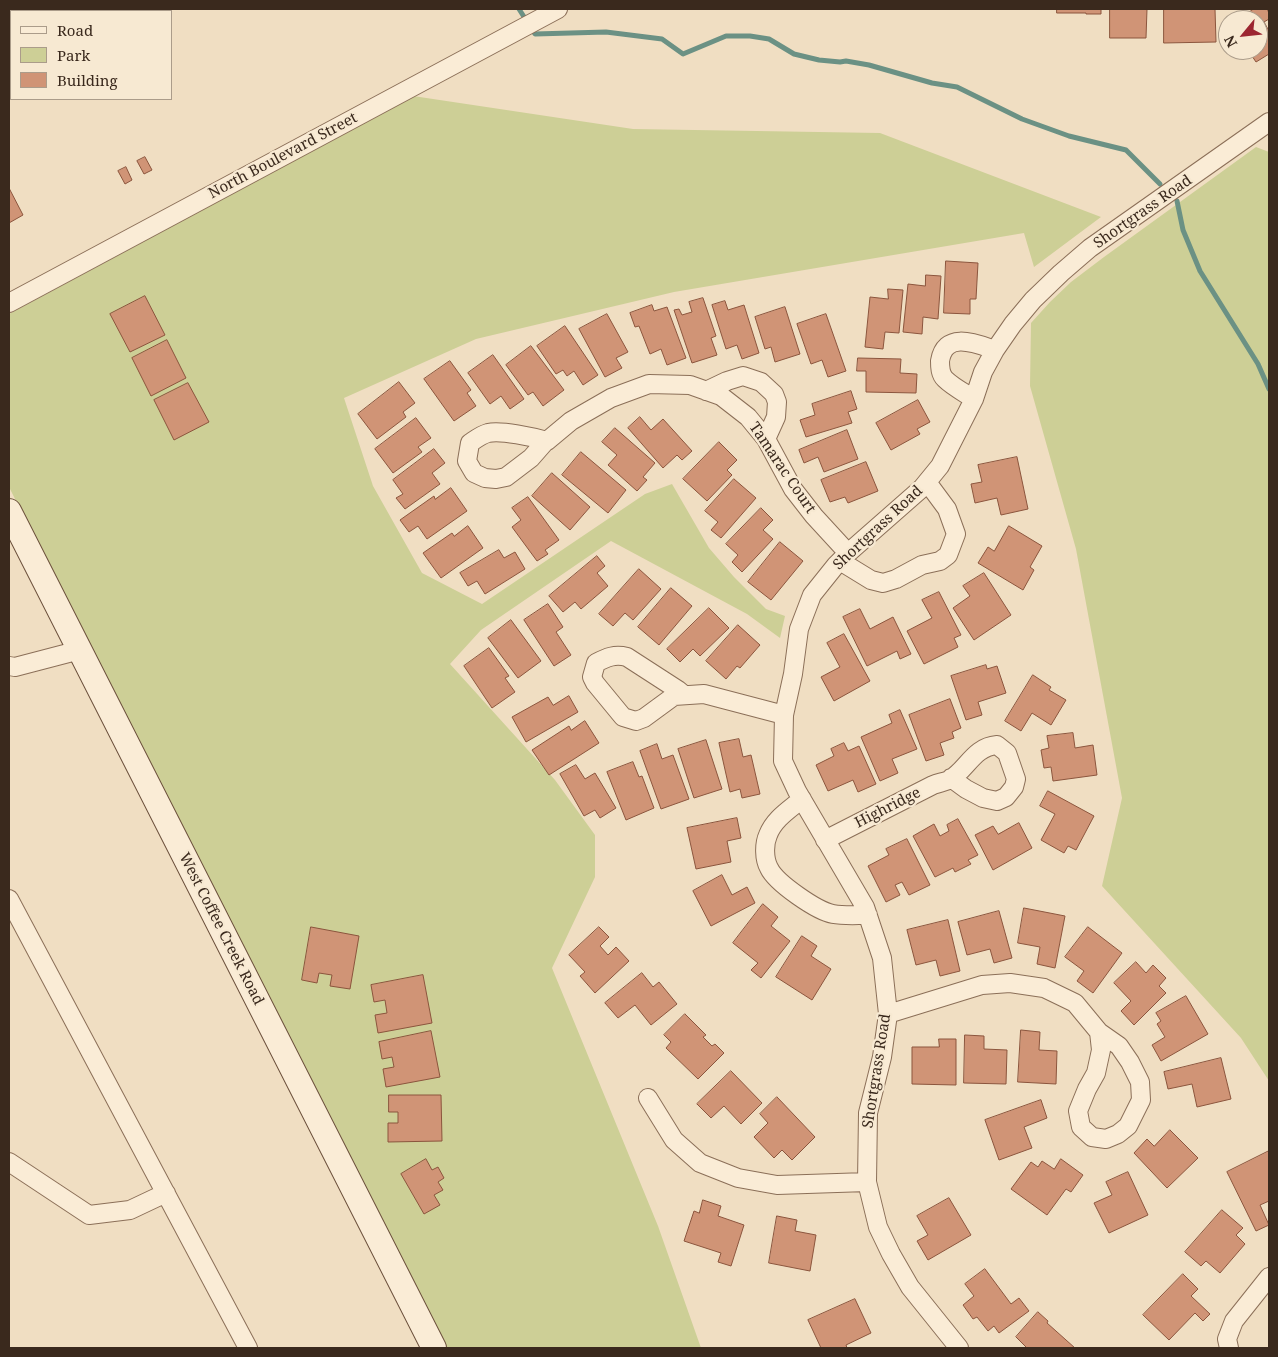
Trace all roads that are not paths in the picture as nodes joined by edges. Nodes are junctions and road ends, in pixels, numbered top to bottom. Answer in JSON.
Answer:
{"nodes":[{"id":1,"x":558,"y":9,"type":"edge"},
{"id":2,"x":1269,"y":122,"type":"edge"},
{"id":3,"x":9,"y":303,"type":"edge"},
{"id":4,"x":995,"y":350,"type":"junction"},
{"id":5,"x":706,"y":391,"type":"junction"},
{"id":6,"x":974,"y":399,"type":"junction"},
{"id":7,"x":766,"y":439,"type":"junction"},
{"id":8,"x":547,"y":441,"type":"dead end"},
{"id":9,"x":927,"y":482,"type":"junction"},
{"id":10,"x":9,"y":511,"type":"edge"},
{"id":11,"x":844,"y":557,"type":"junction"},
{"id":12,"x":80,"y":650,"type":"junction"},
{"id":13,"x":9,"y":666,"type":"edge"},
{"id":14,"x":684,"y":695,"type":"junction"},
{"id":15,"x":784,"y":715,"type":"junction"},
{"id":16,"x":951,"y":778,"type":"dead end"},
{"id":17,"x":802,"y":799,"type":"junction"},
{"id":18,"x":825,"y":840,"type":"junction"},
{"id":19,"x":9,"y":899,"type":"edge"},
{"id":20,"x":868,"y":915,"type":"junction"},
{"id":21,"x":888,"y":1014,"type":"junction"},
{"id":22,"x":1099,"y":1032,"type":"junction"},
{"id":23,"x":648,"y":1098,"type":"dead end"},
{"id":24,"x":9,"y":1162,"type":"edge"},
{"id":25,"x":867,"y":1182,"type":"junction"},
{"id":26,"x":166,"y":1193,"type":"junction"},
{"id":27,"x":1269,"y":1276,"type":"edge"},
{"id":28,"x":248,"y":1348,"type":"edge"},
{"id":29,"x":434,"y":1348,"type":"edge"},
{"id":30,"x":959,"y":1348,"type":"edge"},
{"id":31,"x":1229,"y":1348,"type":"edge"}],
"edges":[{"from":1,"to":3,"type":"street","name":"North Boulevard Street"},
{"from":2,"to":4,"type":"street","name":"Shortgrass Road"},
{"from":4,"to":6,"type":"street","name":"Shortgrass Road"},
{"from":4,"to":6,"type":"street"},
{"from":5,"to":7,"type":"street","name":"Tamarac Court"},
{"from":5,"to":7,"type":"street"},
{"from":5,"to":8,"type":"street","name":"Tamarac Court"},
{"from":6,"to":9,"type":"street","name":"Shortgrass Road"},
{"from":7,"to":11,"type":"street","name":"Tamarac Court"},
{"from":9,"to":11,"type":"street","name":"Shortgrass Road"},
{"from":9,"to":11,"type":"street","name":"Tamarac Court"},
{"from":10,"to":12,"type":"street","name":"West Coffee Creek Road"},
{"from":11,"to":15,"type":"street","name":"Shortgrass Road"},
{"from":12,"to":13,"type":"street"},
{"from":12,"to":29,"type":"street","name":"West Coffee Creek Road"},
{"from":14,"to":14,"type":"street"},
{"from":14,"to":15,"type":"street"},
{"from":15,"to":17,"type":"street","name":"Shortgrass Road"},
{"from":16,"to":18,"type":"street","name":"Highridge"},
{"from":17,"to":18,"type":"street","name":"Shortgrass Road"},
{"from":17,"to":20,"type":"street"},
{"from":18,"to":20,"type":"street","name":"Shortgrass Road"},
{"from":19,"to":26,"type":"street"},
{"from":20,"to":21,"type":"street","name":"Shortgrass Road"},
{"from":21,"to":22,"type":"street"},
{"from":21,"to":25,"type":"street","name":"Shortgrass Road"},
{"from":22,"to":22,"type":"street"},
{"from":23,"to":25,"type":"street"},
{"from":24,"to":26,"type":"street"},
{"from":25,"to":30,"type":"street","name":"Shortgrass Road"},
{"from":26,"to":28,"type":"street"},
{"from":27,"to":31,"type":"street"}]}
